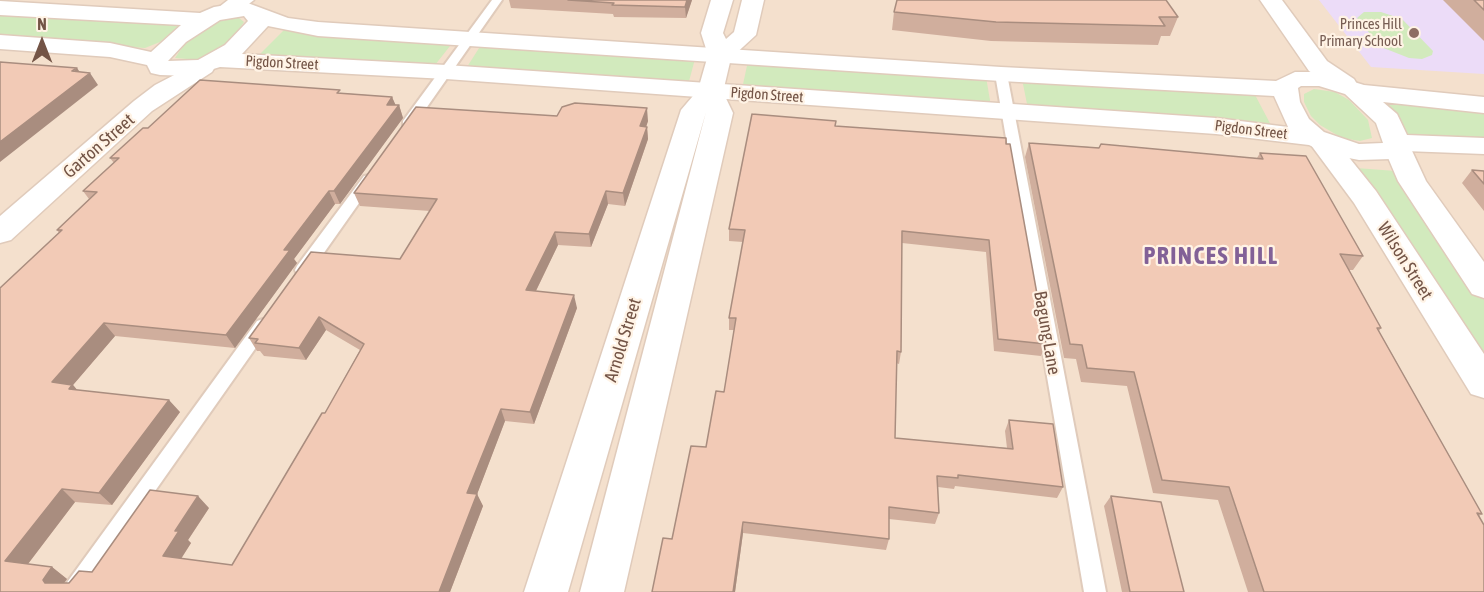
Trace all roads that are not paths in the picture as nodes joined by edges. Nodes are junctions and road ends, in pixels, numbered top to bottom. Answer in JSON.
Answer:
{"nodes":[{"id":1,"x":497,"y":0,"type":"edge"},
{"id":2,"x":722,"y":0,"type":"edge"},
{"id":3,"x":753,"y":0,"type":"edge"},
{"id":4,"x":1252,"y":0,"type":"edge"},
{"id":5,"x":1271,"y":0,"type":"edge"},
{"id":6,"x":0,"y":8,"type":"edge"},
{"id":7,"x":251,"y":8,"type":"edge"},
{"id":8,"x":202,"y":20,"type":"junction"},
{"id":9,"x":469,"y":39,"type":"junction"},
{"id":10,"x":0,"y":42,"type":"edge"},
{"id":11,"x":720,"y":55,"type":"junction"},
{"id":12,"x":157,"y":64,"type":"junction"},
{"id":13,"x":211,"y":64,"type":"junction"},
{"id":14,"x":446,"y":72,"type":"junction"},
{"id":15,"x":1001,"y":74,"type":"junction"},
{"id":16,"x":1289,"y":84,"type":"junction"},
{"id":17,"x":1352,"y":88,"type":"junction"},
{"id":18,"x":710,"y":92,"type":"junction"},
{"id":19,"x":1484,"y":105,"type":"edge"},
{"id":20,"x":1008,"y":111,"type":"junction"},
{"id":21,"x":399,"y":137,"type":"edge"},
{"id":22,"x":1318,"y":140,"type":"junction"},
{"id":23,"x":1397,"y":144,"type":"junction"},
{"id":24,"x":1484,"y":146,"type":"edge"},
{"id":25,"x":378,"y":166,"type":"edge"},
{"id":26,"x":0,"y":211,"type":"edge"},
{"id":27,"x":0,"y":233,"type":"edge"},
{"id":28,"x":294,"y":282,"type":"edge"},
{"id":29,"x":1484,"y":285,"type":"edge"},
{"id":30,"x":273,"y":311,"type":"edge"},
{"id":31,"x":1484,"y":384,"type":"edge"},
{"id":32,"x":71,"y":592,"type":"edge"},
{"id":33,"x":546,"y":592,"type":"edge"},
{"id":34,"x":602,"y":592,"type":"edge"},
{"id":35,"x":1095,"y":592,"type":"edge"}],
"edges":[{"from":1,"to":9,"type":"lane"},
{"from":2,"to":11,"type":"street","name":"Arnold Street"},
{"from":3,"to":11,"type":"street"},
{"from":4,"to":16,"type":"street"},
{"from":5,"to":17,"type":"street"},
{"from":6,"to":8,"type":"street"},
{"from":7,"to":8,"type":"street"},
{"from":7,"to":9,"type":"street","name":"Pigdon Street"},
{"from":7,"to":13,"type":"street","name":"Pigdon Street"},
{"from":8,"to":12,"type":"street"},
{"from":9,"to":11,"type":"street","name":"Pigdon Street"},
{"from":9,"to":14,"type":"lane"},
{"from":10,"to":12,"type":"street","name":"Pigdon Street"},
{"from":11,"to":15,"type":"street","name":"Pigdon Street"},
{"from":11,"to":18,"type":"street","name":"Arnold Street"},
{"from":12,"to":13,"type":"street","name":"Pigdon Street"},
{"from":12,"to":26,"type":"street","name":"Garton Street"},
{"from":13,"to":14,"type":"street","name":"Pigdon Street"},
{"from":13,"to":27,"type":"street","name":"Garton Street"},
{"from":14,"to":18,"type":"street","name":"Pigdon Street"},
{"from":14,"to":21,"type":"lane"},
{"from":15,"to":16,"type":"street","name":"Pigdon Street"},
{"from":15,"to":20,"type":"lane","name":"Bagung Lane"},
{"from":16,"to":17,"type":"street","name":"Pigdon Street"},
{"from":16,"to":22,"type":"street","name":"Wilson Street"},
{"from":17,"to":19,"type":"street"},
{"from":17,"to":23,"type":"street"},
{"from":18,"to":20,"type":"street","name":"Pigdon Street"},
{"from":18,"to":33,"type":"street","name":"Arnold Street"},
{"from":18,"to":34,"type":"street","name":"Arnold Street"},
{"from":20,"to":22,"type":"street","name":"Pigdon Street"},
{"from":20,"to":35,"type":"lane","name":"Bagung Lane"},
{"from":22,"to":23,"type":"street","name":"Pigdon Street"},
{"from":22,"to":31,"type":"street","name":"Wilson Street"},
{"from":23,"to":24,"type":"street"},
{"from":23,"to":29,"type":"street"},
{"from":25,"to":28,"type":"lane"},
{"from":30,"to":32,"type":"lane"}]}
